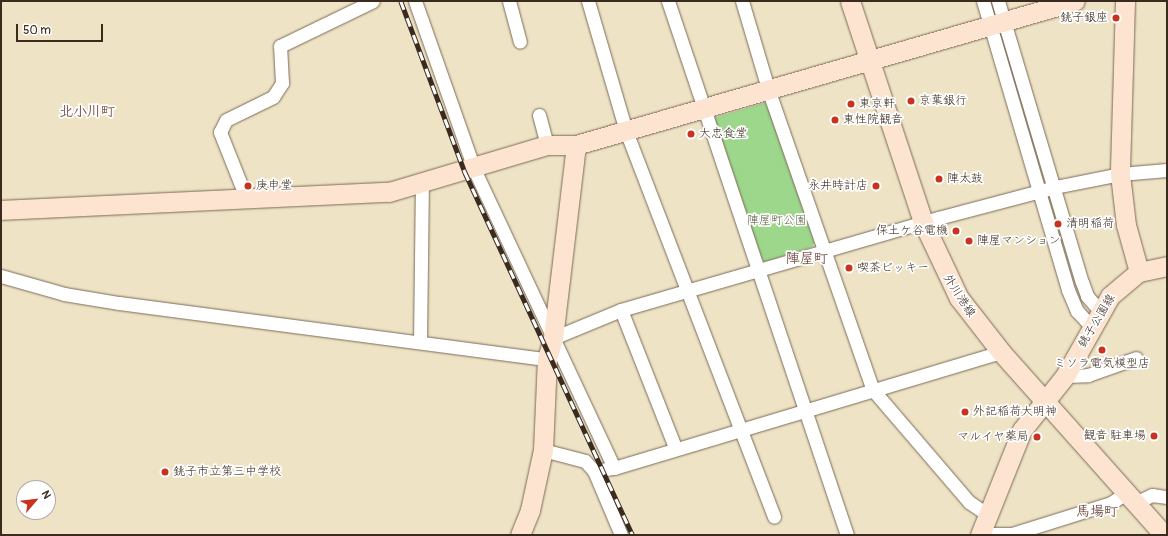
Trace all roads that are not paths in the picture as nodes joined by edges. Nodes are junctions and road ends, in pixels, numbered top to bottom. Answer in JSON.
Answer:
{"nodes":[{"id":1,"x":373,"y":1,"type":"edge"},
{"id":2,"x":415,"y":1,"type":"edge"},
{"id":3,"x":509,"y":1,"type":"edge"},
{"id":4,"x":588,"y":1,"type":"edge"},
{"id":5,"x":668,"y":1,"type":"edge"},
{"id":6,"x":742,"y":1,"type":"edge"},
{"id":7,"x":850,"y":1,"type":"edge"},
{"id":8,"x":984,"y":1,"type":"edge"},
{"id":9,"x":998,"y":1,"type":"edge"},
{"id":10,"x":1006,"y":1,"type":"edge"},
{"id":11,"x":1075,"y":1,"type":"edge"},
{"id":12,"x":1125,"y":1,"type":"edge"},
{"id":13,"x":997,"y":22,"type":"junction"},
{"id":14,"x":520,"y":42,"type":"dead end"},
{"id":15,"x":868,"y":60,"type":"junction"},
{"id":16,"x":768,"y":88,"type":"junction"},
{"id":17,"x":702,"y":108,"type":"junction"},
{"id":18,"x":539,"y":115,"type":"dead end"},
{"id":19,"x":626,"y":130,"type":"junction"},
{"id":20,"x":548,"y":145,"type":"junction"},
{"id":21,"x":576,"y":145,"type":"junction"},
{"id":22,"x":474,"y":169,"type":"junction"},
{"id":23,"x":1167,"y":170,"type":"edge"},
{"id":24,"x":1120,"y":174,"type":"junction"},
{"id":25,"x":422,"y":183,"type":"junction"},
{"id":26,"x":1055,"y":187,"type":"junction"},
{"id":27,"x":1040,"y":191,"type":"junction"},
{"id":28,"x":246,"y":200,"type":"junction"},
{"id":29,"x":1,"y":210,"type":"edge"},
{"id":30,"x":923,"y":222,"type":"junction"},
{"id":31,"x":825,"y":252,"type":"junction"},
{"id":32,"x":1167,"y":266,"type":"edge"},
{"id":33,"x":757,"y":272,"type":"junction"},
{"id":34,"x":1139,"y":272,"type":"junction"},
{"id":35,"x":1,"y":276,"type":"edge"},
{"id":36,"x":687,"y":290,"type":"junction"},
{"id":37,"x":621,"y":310,"type":"junction"},
{"id":38,"x":1096,"y":319,"type":"junction"},
{"id":39,"x":553,"y":338,"type":"junction"},
{"id":40,"x":420,"y":342,"type":"junction"},
{"id":41,"x":1001,"y":352,"type":"junction"},
{"id":42,"x":1136,"y":358,"type":"dead end"},
{"id":43,"x":547,"y":359,"type":"junction"},
{"id":44,"x":1065,"y":376,"type":"junction"},
{"id":45,"x":873,"y":390,"type":"junction"},
{"id":46,"x":1046,"y":400,"type":"junction"},
{"id":47,"x":805,"y":411,"type":"junction"},
{"id":48,"x":740,"y":431,"type":"junction"},
{"id":49,"x":675,"y":447,"type":"junction"},
{"id":50,"x":543,"y":450,"type":"junction"},
{"id":51,"x":614,"y":468,"type":"junction"},
{"id":52,"x":594,"y":471,"type":"junction"},
{"id":53,"x":1167,"y":497,"type":"edge"},
{"id":54,"x":1131,"y":498,"type":"junction"},
{"id":55,"x":987,"y":514,"type":"junction"},
{"id":56,"x":774,"y":517,"type":"dead end"},
{"id":57,"x":1047,"y":530,"type":"edge"},
{"id":58,"x":617,"y":533,"type":"edge"},
{"id":59,"x":981,"y":534,"type":"edge"},
{"id":60,"x":520,"y":535,"type":"edge"},
{"id":61,"x":847,"y":535,"type":"edge"},
{"id":62,"x":1164,"y":535,"type":"edge"}],
"edges":[{"from":1,"to":28,"type":"street"},
{"from":2,"to":22,"type":"street"},
{"from":3,"to":14,"type":"street"},
{"from":4,"to":19,"type":"street"},
{"from":5,"to":17,"type":"street"},
{"from":6,"to":16,"type":"street"},
{"from":7,"to":15,"type":"street","name":"外川港線"},
{"from":8,"to":13,"type":"street"},
{"from":9,"to":13,"type":"street"},
{"from":10,"to":13,"type":"street"},
{"from":11,"to":13,"type":"street"},
{"from":12,"to":24,"type":"street"},
{"from":13,"to":15,"type":"street"},
{"from":13,"to":26,"type":"street"},
{"from":13,"to":27,"type":"street"},
{"from":15,"to":16,"type":"street"},
{"from":15,"to":30,"type":"street","name":"外川港線"},
{"from":16,"to":17,"type":"street"},
{"from":16,"to":31,"type":"street"},
{"from":17,"to":19,"type":"street"},
{"from":17,"to":33,"type":"street"},
{"from":18,"to":20,"type":"street"},
{"from":19,"to":21,"type":"street"},
{"from":19,"to":36,"type":"street"},
{"from":20,"to":21,"type":"street"},
{"from":20,"to":22,"type":"street"},
{"from":21,"to":39,"type":"street"},
{"from":22,"to":25,"type":"street"},
{"from":22,"to":39,"type":"street"},
{"from":23,"to":24,"type":"street"},
{"from":24,"to":26,"type":"street"},
{"from":24,"to":34,"type":"street"},
{"from":25,"to":28,"type":"street"},
{"from":25,"to":40,"type":"street"},
{"from":26,"to":27,"type":"street"},
{"from":26,"to":38,"type":"street"},
{"from":27,"to":30,"type":"street"},
{"from":27,"to":38,"type":"street"},
{"from":28,"to":29,"type":"street"},
{"from":30,"to":31,"type":"street"},
{"from":30,"to":41,"type":"street","name":"外川港線"},
{"from":31,"to":33,"type":"street"},
{"from":31,"to":45,"type":"street"},
{"from":32,"to":34,"type":"street","name":"銚子公園線"},
{"from":33,"to":36,"type":"street"},
{"from":33,"to":47,"type":"street"},
{"from":34,"to":38,"type":"street","name":"銚子公園線"},
{"from":35,"to":40,"type":"street"},
{"from":36,"to":37,"type":"street"},
{"from":36,"to":48,"type":"street"},
{"from":37,"to":39,"type":"street"},
{"from":37,"to":49,"type":"street"},
{"from":38,"to":44,"type":"street","name":"銚子公園線"},
{"from":39,"to":43,"type":"street"},
{"from":39,"to":51,"type":"street"},
{"from":40,"to":43,"type":"street"},
{"from":41,"to":45,"type":"street"},
{"from":41,"to":46,"type":"street","name":"外川港線"},
{"from":42,"to":44,"type":"street"},
{"from":43,"to":50,"type":"street"},
{"from":44,"to":46,"type":"street","name":"銚子公園線"},
{"from":45,"to":47,"type":"street"},
{"from":45,"to":55,"type":"street"},
{"from":46,"to":54,"type":"street","name":"外川港線"},
{"from":46,"to":55,"type":"street","name":"銚子公園線"},
{"from":47,"to":48,"type":"street"},
{"from":47,"to":61,"type":"street"},
{"from":48,"to":49,"type":"street"},
{"from":48,"to":56,"type":"street"},
{"from":49,"to":51,"type":"street"},
{"from":50,"to":52,"type":"street"},
{"from":50,"to":60,"type":"street"},
{"from":51,"to":52,"type":"street"},
{"from":52,"to":58,"type":"street"},
{"from":53,"to":54,"type":"street"},
{"from":54,"to":57,"type":"street"},
{"from":54,"to":62,"type":"street","name":"外川港線"},
{"from":55,"to":59,"type":"street","name":"銚子公園線"},
{"from":57,"to":59,"type":"street"}]}
